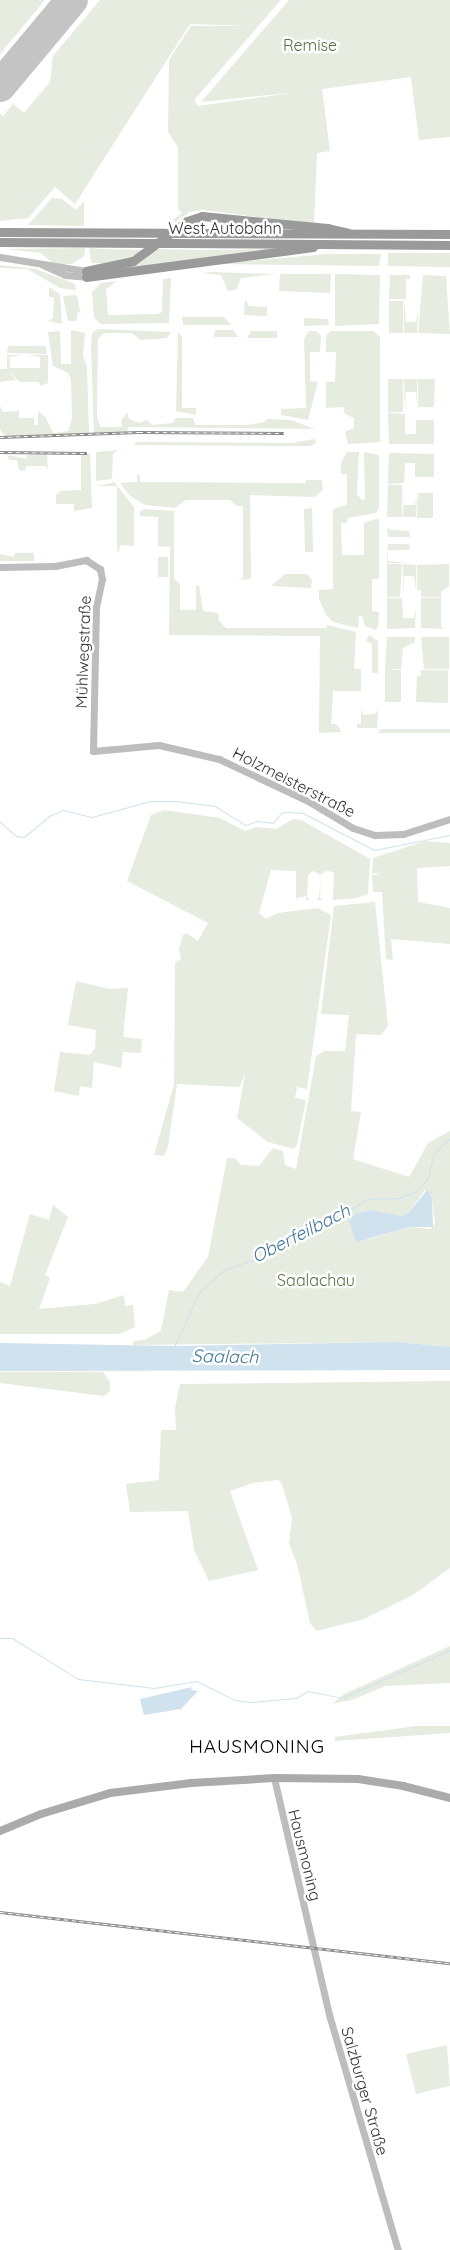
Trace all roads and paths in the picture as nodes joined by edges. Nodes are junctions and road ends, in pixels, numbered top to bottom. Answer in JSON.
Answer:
{"nodes":[{"id":1,"x":0,"y":232,"type":"edge"},
{"id":2,"x":348,"y":233,"type":"junction"},
{"id":3,"x":450,"y":234,"type":"edge"},
{"id":4,"x":0,"y":242,"type":"edge"},
{"id":5,"x":324,"y":244,"type":"junction"},
{"id":6,"x":450,"y":245,"type":"edge"},
{"id":7,"x":0,"y":257,"type":"edge"},
{"id":8,"x":86,"y":274,"type":"junction"},
{"id":9,"x":0,"y":567,"type":"edge"},
{"id":10,"x":93,"y":751,"type":"joint"},
{"id":11,"x":450,"y":820,"type":"edge"},
{"id":12,"x":274,"y":1778,"type":"junction"},
{"id":13,"x":450,"y":1798,"type":"edge"},
{"id":14,"x":0,"y":1831,"type":"edge"},
{"id":15,"x":311,"y":1938,"type":"joint"},
{"id":16,"x":398,"y":2250,"type":"edge"}],
"edges":[{"from":1,"to":2,"type":"highway","name":"West Autobahn","bridge":true},
{"from":2,"to":3,"type":"highway","name":"West Autobahn"},
{"from":2,"to":8,"type":"highway"},
{"from":4,"to":5,"type":"highway","name":"West Autobahn","bridge":true},
{"from":5,"to":6,"type":"highway","name":"West Autobahn"},
{"from":5,"to":8,"type":"highway"},
{"from":7,"to":8,"type":"street"},
{"from":9,"to":10,"type":"street","name":"Mühlwegstraße"},
{"from":10,"to":11,"type":"street","name":"Holzmeisterstraße"},
{"from":12,"to":13,"type":"main road"},
{"from":12,"to":14,"type":"main road"},
{"from":12,"to":15,"type":"street","name":"Hausmoning"},
{"from":15,"to":16,"type":"street","name":"Salzburger Straße"}]}
